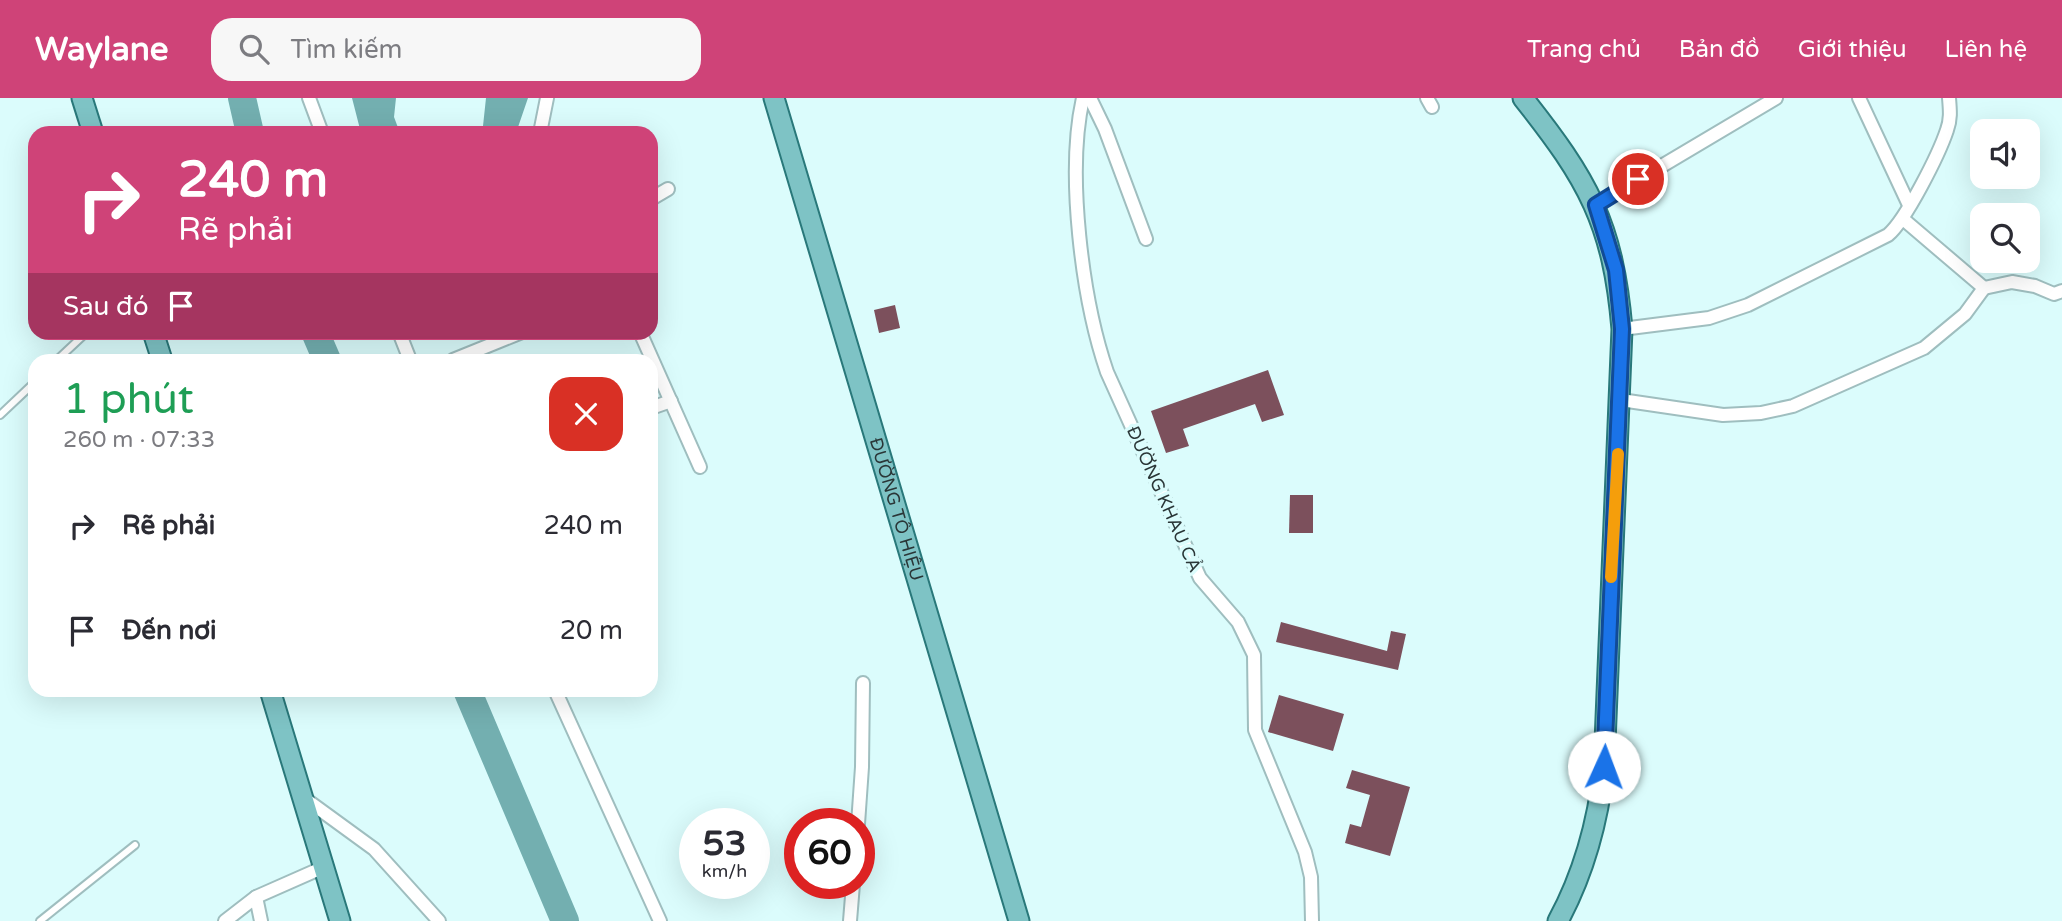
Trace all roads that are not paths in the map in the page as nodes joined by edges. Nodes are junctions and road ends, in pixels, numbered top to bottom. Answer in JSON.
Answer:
{"nodes":[{"id":1,"x":82,"y":98,"type":"edge"},
{"id":2,"x":309,"y":98,"type":"edge"},
{"id":3,"x":547,"y":98,"type":"edge"},
{"id":4,"x":774,"y":98,"type":"edge"},
{"id":5,"x":1083,"y":98,"type":"edge"},
{"id":6,"x":1090,"y":98,"type":"edge"},
{"id":7,"x":1523,"y":98,"type":"edge"},
{"id":8,"x":1776,"y":98,"type":"edge"},
{"id":9,"x":1859,"y":98,"type":"edge"},
{"id":10,"x":1949,"y":98,"type":"edge"},
{"id":11,"x":91,"y":126,"type":"edge"},
{"id":12,"x":319,"y":126,"type":"edge"},
{"id":13,"x":541,"y":126,"type":"edge"},
{"id":14,"x":668,"y":189,"type":"dead end"},
{"id":15,"x":658,"y":195,"type":"edge"},
{"id":16,"x":1596,"y":205,"type":"junction"},
{"id":17,"x":1909,"y":205,"type":"junction"},
{"id":18,"x":1903,"y":219,"type":"junction"},
{"id":19,"x":1146,"y":239,"type":"dead end"},
{"id":20,"x":1984,"y":288,"type":"junction"},
{"id":21,"x":2062,"y":290,"type":"edge"},
{"id":22,"x":1622,"y":329,"type":"junction"},
{"id":23,"x":78,"y":340,"type":"edge"},
{"id":24,"x":502,"y":340,"type":"edge"},
{"id":25,"x":63,"y":354,"type":"edge"},
{"id":26,"x":468,"y":354,"type":"edge"},
{"id":27,"x":658,"y":372,"type":"edge"},
{"id":28,"x":28,"y":389,"type":"edge"},
{"id":29,"x":1620,"y":400,"type":"junction"},
{"id":30,"x":671,"y":401,"type":"junction"},
{"id":31,"x":658,"y":406,"type":"edge"},
{"id":32,"x":0,"y":415,"type":"edge"},
{"id":33,"x":700,"y":467,"type":"dead end"},
{"id":34,"x":863,"y":683,"type":"dead end"},
{"id":35,"x":272,"y":697,"type":"edge"},
{"id":36,"x":558,"y":697,"type":"edge"},
{"id":37,"x":303,"y":798,"type":"junction"},
{"id":38,"x":859,"y":808,"type":"edge"},
{"id":39,"x":135,"y":845,"type":"dead end"},
{"id":40,"x":324,"y":867,"type":"junction"},
{"id":41,"x":256,"y":897,"type":"junction"},
{"id":42,"x":852,"y":899,"type":"edge"},
{"id":43,"x":40,"y":921,"type":"edge"},
{"id":44,"x":225,"y":921,"type":"edge"},
{"id":45,"x":261,"y":921,"type":"edge"},
{"id":46,"x":340,"y":921,"type":"edge"},
{"id":47,"x":439,"y":921,"type":"edge"},
{"id":48,"x":660,"y":921,"type":"edge"},
{"id":49,"x":850,"y":921,"type":"edge"},
{"id":50,"x":1019,"y":921,"type":"edge"},
{"id":51,"x":1312,"y":921,"type":"edge"},
{"id":52,"x":1558,"y":921,"type":"edge"}],
"edges":[{"from":1,"to":11,"type":"main road"},
{"from":2,"to":12,"type":"street"},
{"from":3,"to":13,"type":"street"},
{"from":4,"to":50,"type":"main road","name":"ĐƯỜNG TÔ HIỆU"},
{"from":5,"to":51,"type":"street","name":"ĐƯỜNG KHAU CẢ"},
{"from":6,"to":19,"type":"street"},
{"from":7,"to":16,"type":"main road"},
{"from":8,"to":16,"type":"street"},
{"from":9,"to":17,"type":"street"},
{"from":10,"to":17,"type":"street"},
{"from":14,"to":15,"type":"street"},
{"from":16,"to":22,"type":"main road"},
{"from":17,"to":18,"type":"street"},
{"from":18,"to":20,"type":"street"},
{"from":18,"to":22,"type":"street"},
{"from":20,"to":21,"type":"street"},
{"from":20,"to":29,"type":"street"},
{"from":22,"to":29,"type":"main road"},
{"from":23,"to":25,"type":"lane"},
{"from":24,"to":26,"type":"street"},
{"from":27,"to":30,"type":"street"},
{"from":28,"to":32,"type":"lane"},
{"from":29,"to":52,"type":"main road"},
{"from":30,"to":31,"type":"street"},
{"from":30,"to":33,"type":"street"},
{"from":34,"to":38,"type":"street"},
{"from":35,"to":37,"type":"main road"},
{"from":36,"to":48,"type":"street"},
{"from":37,"to":40,"type":"main road"},
{"from":37,"to":47,"type":"street"},
{"from":39,"to":43,"type":"lane"},
{"from":40,"to":41,"type":"street"},
{"from":40,"to":46,"type":"main road"},
{"from":41,"to":44,"type":"street"},
{"from":41,"to":45,"type":"street"},
{"from":42,"to":49,"type":"street"}]}
